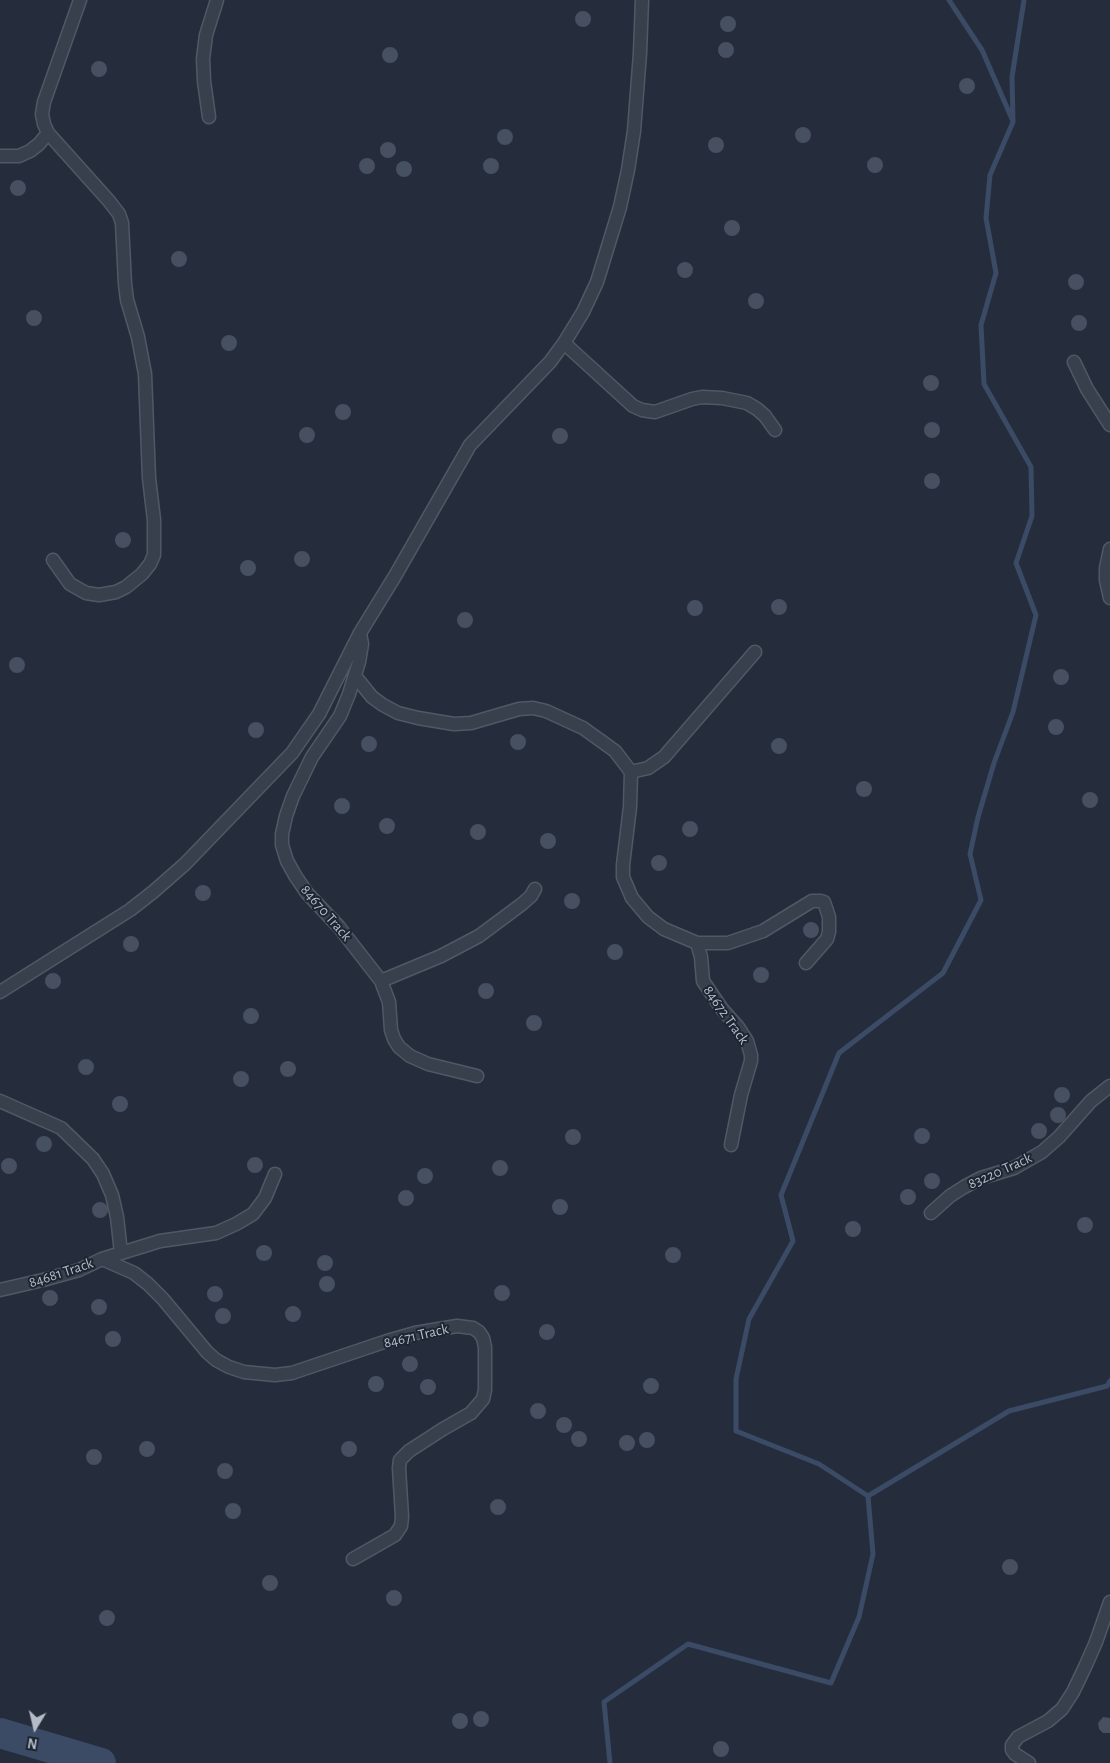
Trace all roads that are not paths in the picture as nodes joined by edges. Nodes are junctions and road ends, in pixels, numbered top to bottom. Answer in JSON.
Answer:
{"nodes":[{"id":1,"x":80,"y":0,"type":"edge"},
{"id":2,"x":217,"y":0,"type":"edge"},
{"id":3,"x":642,"y":0,"type":"edge"},
{"id":4,"x":209,"y":117,"type":"dead end"},
{"id":5,"x":48,"y":133,"type":"junction"},
{"id":6,"x":0,"y":156,"type":"edge"},
{"id":7,"x":564,"y":343,"type":"junction"},
{"id":8,"x":1074,"y":362,"type":"dead end"},
{"id":9,"x":1110,"y":425,"type":"edge"},
{"id":10,"x":775,"y":430,"type":"dead end"},
{"id":11,"x":1110,"y":549,"type":"edge"},
{"id":12,"x":53,"y":560,"type":"dead end"},
{"id":13,"x":1110,"y":598,"type":"edge"},
{"id":14,"x":360,"y":633,"type":"junction"},
{"id":15,"x":755,"y":652,"type":"dead end"},
{"id":16,"x":356,"y":676,"type":"junction"},
{"id":17,"x":631,"y":772,"type":"junction"},
{"id":18,"x":535,"y":889,"type":"dead end"},
{"id":19,"x":697,"y":943,"type":"junction"},
{"id":20,"x":806,"y":963,"type":"dead end"},
{"id":21,"x":381,"y":981,"type":"junction"},
{"id":22,"x":0,"y":992,"type":"edge"},
{"id":23,"x":477,"y":1076,"type":"dead end"},
{"id":24,"x":1110,"y":1086,"type":"edge"},
{"id":25,"x":0,"y":1101,"type":"edge"},
{"id":26,"x":731,"y":1145,"type":"dead end"},
{"id":27,"x":275,"y":1174,"type":"dead end"},
{"id":28,"x":931,"y":1213,"type":"dead end"},
{"id":29,"x":120,"y":1253,"type":"junction"},
{"id":30,"x":102,"y":1259,"type":"junction"},
{"id":31,"x":0,"y":1290,"type":"edge"},
{"id":32,"x":353,"y":1559,"type":"dead end"},
{"id":33,"x":1110,"y":1602,"type":"edge"},
{"id":34,"x":1029,"y":1763,"type":"edge"}],
"edges":[{"from":1,"to":5,"type":"street"},
{"from":2,"to":4,"type":"street"},
{"from":3,"to":7,"type":"street"},
{"from":5,"to":6,"type":"street"},
{"from":5,"to":12,"type":"street"},
{"from":7,"to":10,"type":"street"},
{"from":7,"to":14,"type":"street"},
{"from":8,"to":9,"type":"street"},
{"from":11,"to":13,"type":"street"},
{"from":14,"to":16,"type":"street","name":"84670 Track"},
{"from":14,"to":22,"type":"street"},
{"from":15,"to":17,"type":"street"},
{"from":16,"to":17,"type":"street"},
{"from":16,"to":21,"type":"street","name":"84670 Track"},
{"from":17,"to":19,"type":"street"},
{"from":18,"to":21,"type":"street"},
{"from":19,"to":20,"type":"street"},
{"from":19,"to":26,"type":"street","name":"84672 Track"},
{"from":21,"to":23,"type":"street","name":"84670 Track"},
{"from":24,"to":28,"type":"street","name":"83220 Track"},
{"from":25,"to":29,"type":"street"},
{"from":27,"to":29,"type":"street","name":"84681 Track"},
{"from":29,"to":30,"type":"street","name":"84681 Track"},
{"from":30,"to":31,"type":"street","name":"84681 Track"},
{"from":30,"to":32,"type":"street","name":"84671 Track"},
{"from":33,"to":34,"type":"street"}]}
